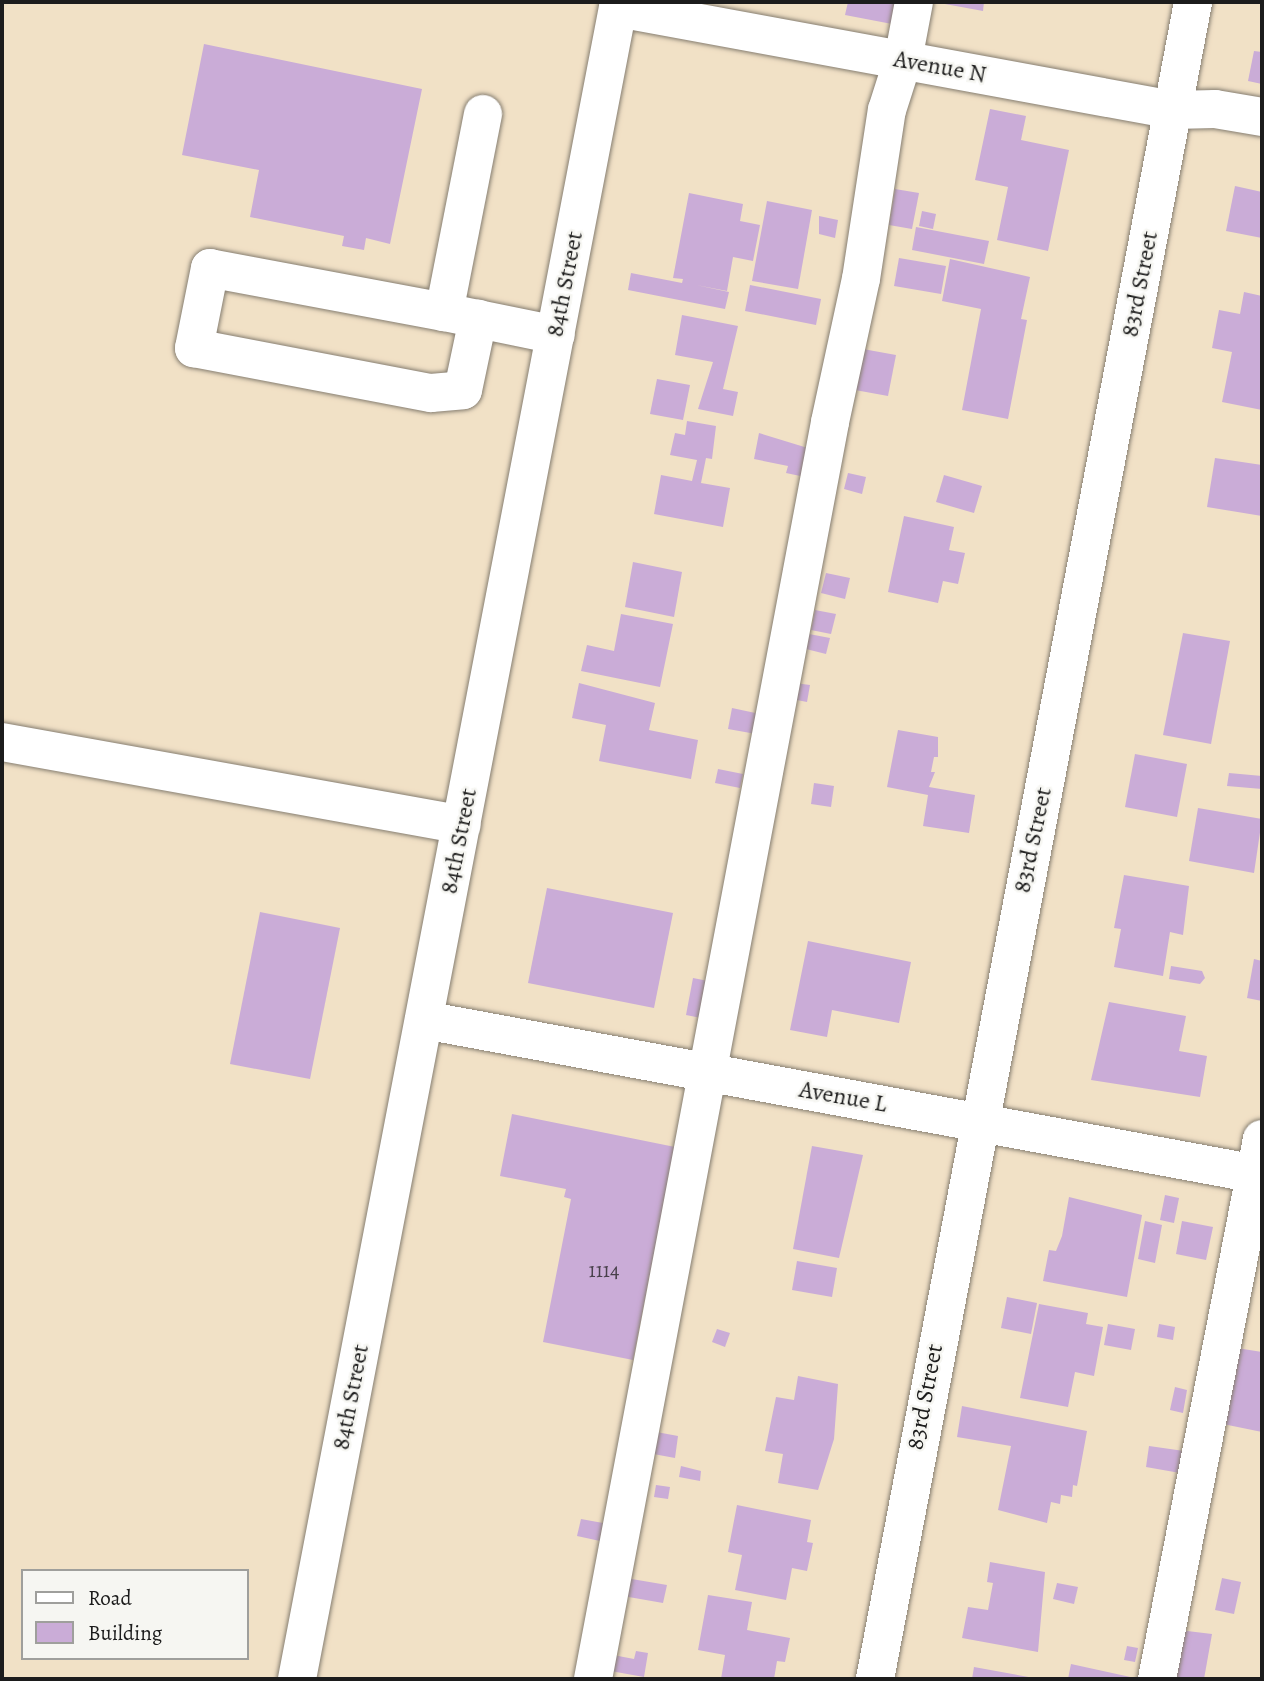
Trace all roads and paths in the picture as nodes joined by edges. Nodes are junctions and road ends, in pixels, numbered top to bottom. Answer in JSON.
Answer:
{"nodes":[{"id":1,"x":914,"y":2,"type":"edge"},
{"id":2,"x":1193,"y":2,"type":"edge"},
{"id":3,"x":619,"y":5,"type":"edge"},
{"id":4,"x":903,"y":60,"type":"junction"},
{"id":5,"x":1173,"y":110,"type":"junction"},
{"id":6,"x":483,"y":114,"type":"dead end"},
{"id":7,"x":1262,"y":117,"type":"edge"},
{"id":8,"x":461,"y":316,"type":"junction"},
{"id":9,"x":556,"y":335,"type":"junction"},
{"id":10,"x":2,"y":742,"type":"edge"},
{"id":11,"x":461,"y":825,"type":"junction"},
{"id":12,"x":424,"y":1020,"type":"junction"},
{"id":13,"x":710,"y":1072,"type":"junction"},
{"id":14,"x":978,"y":1121,"type":"junction"},
{"id":15,"x":1260,"y":1163,"type":"edge"},
{"id":16,"x":298,"y":1679,"type":"edge"},
{"id":17,"x":593,"y":1679,"type":"edge"},
{"id":18,"x":875,"y":1679,"type":"edge"},
{"id":19,"x":1157,"y":1679,"type":"edge"}],
"edges":[{"from":1,"to":4,"type":"street"},
{"from":2,"to":5,"type":"street","name":"83rd Street"},
{"from":3,"to":4,"type":"street","name":"Avenue N"},
{"from":3,"to":9,"type":"street","name":"84th Street"},
{"from":4,"to":5,"type":"street","name":"Avenue N"},
{"from":4,"to":13,"type":"street"},
{"from":5,"to":7,"type":"street","name":"Avenue N"},
{"from":5,"to":14,"type":"street","name":"83rd Street"},
{"from":6,"to":8,"type":"street"},
{"from":8,"to":8,"type":"street"},
{"from":8,"to":9,"type":"street"},
{"from":9,"to":11,"type":"street","name":"84th Street"},
{"from":10,"to":11,"type":"street"},
{"from":11,"to":12,"type":"street","name":"84th Street"},
{"from":12,"to":13,"type":"street","name":"Avenue L"},
{"from":12,"to":16,"type":"street","name":"84th Street"},
{"from":13,"to":14,"type":"street","name":"Avenue L"},
{"from":13,"to":17,"type":"street"},
{"from":14,"to":15,"type":"street","name":"Avenue L"},
{"from":14,"to":18,"type":"street","name":"83rd Street"},
{"from":15,"to":19,"type":"street"}]}
